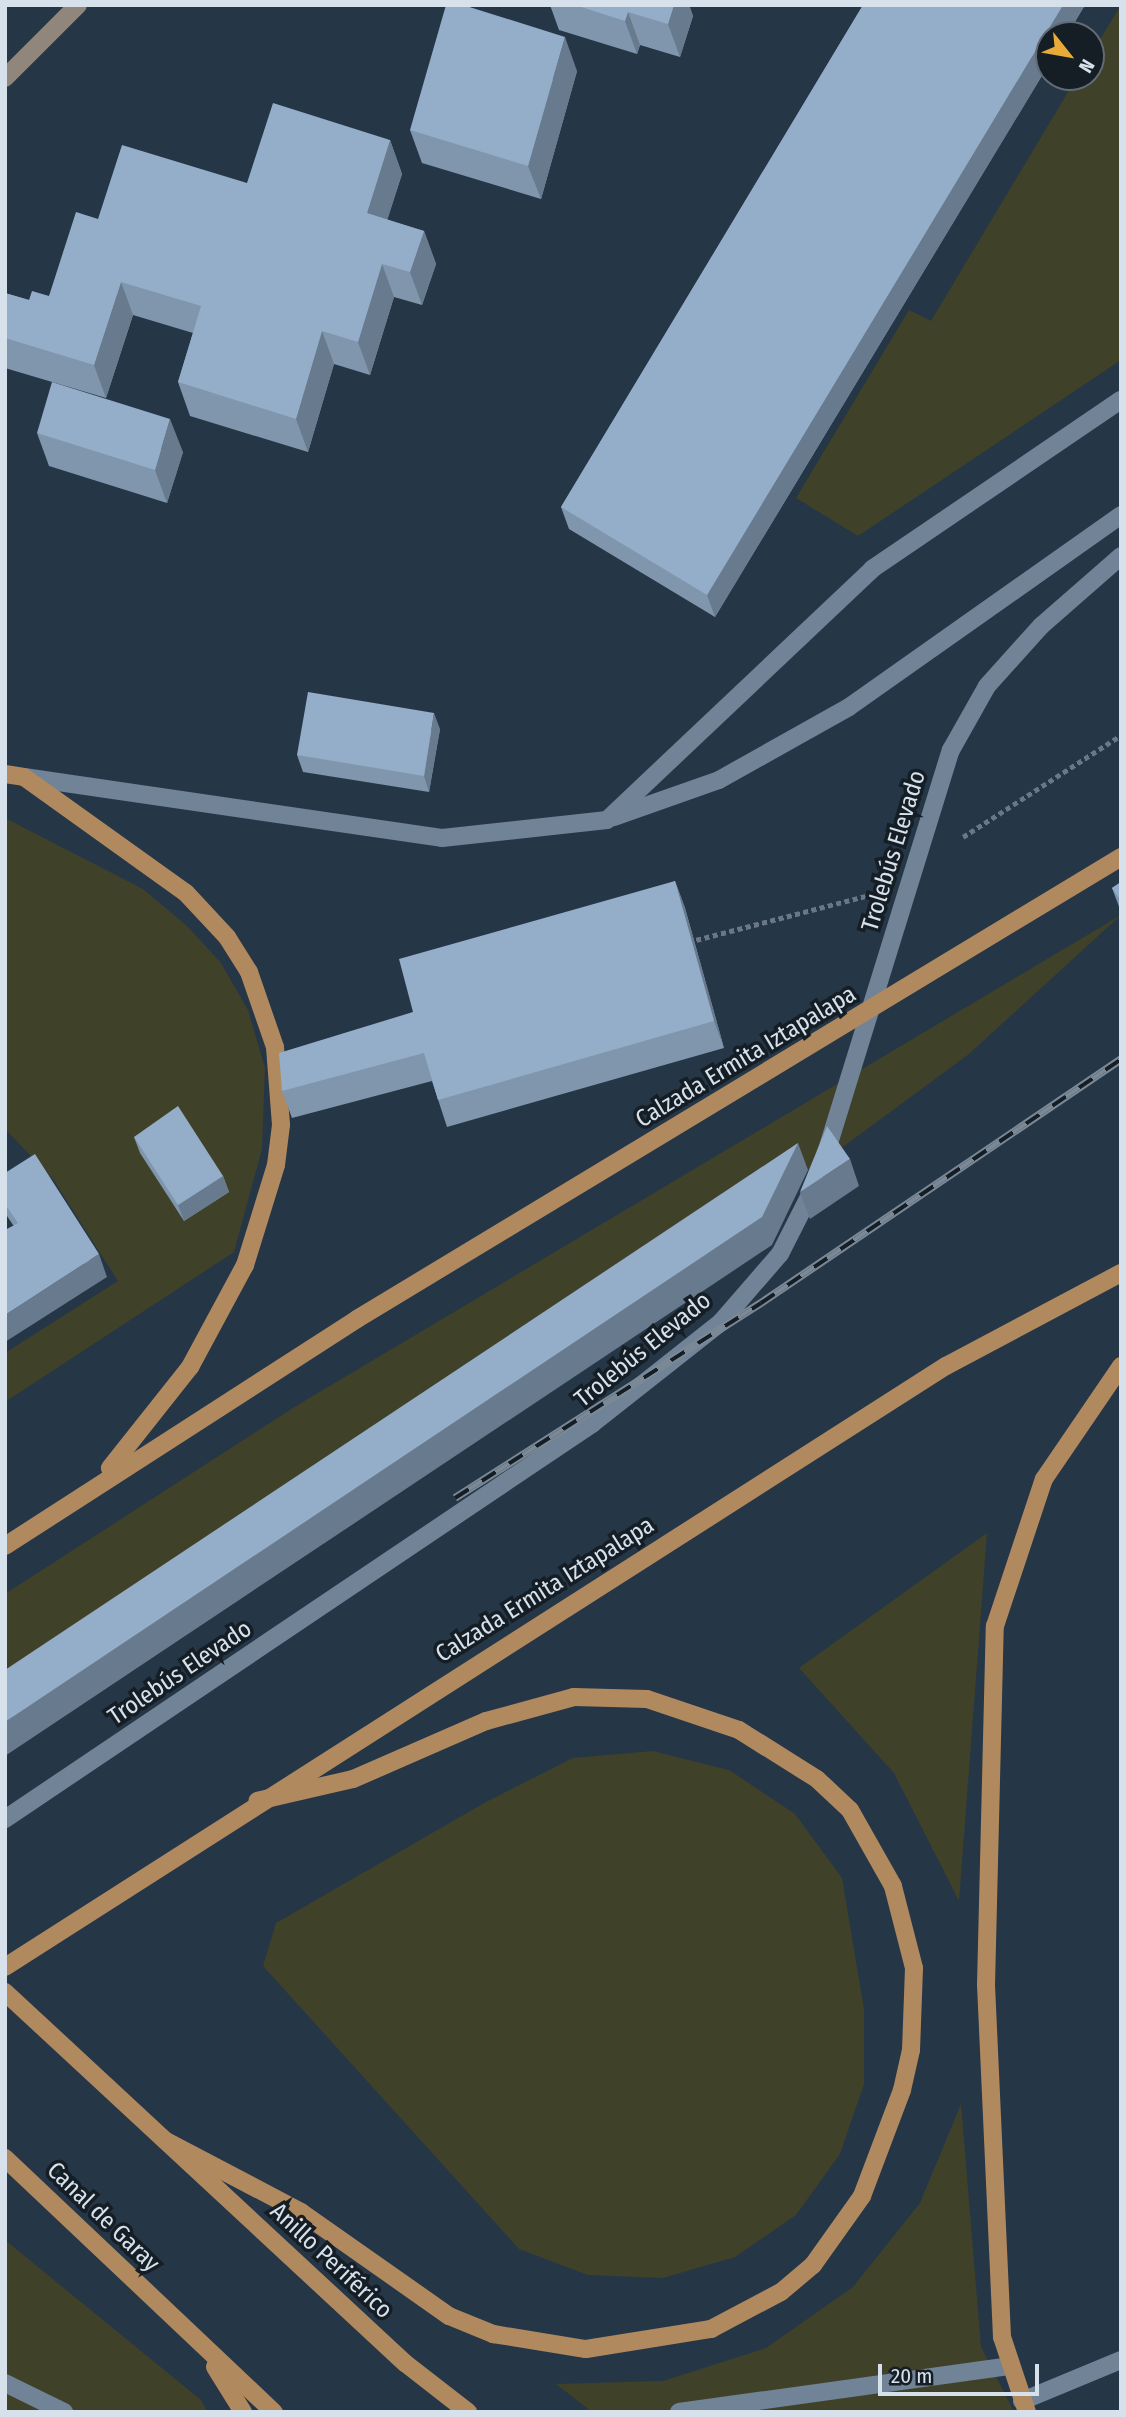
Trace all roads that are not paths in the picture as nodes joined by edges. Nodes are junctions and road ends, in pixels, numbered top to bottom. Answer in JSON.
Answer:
{"nodes":[{"id":1,"x":78,"y":5,"type":"edge"},
{"id":2,"x":5,"y":78,"type":"edge"},
{"id":3,"x":1121,"y":401,"type":"edge"},
{"id":4,"x":1121,"y":514,"type":"edge"},
{"id":5,"x":1121,"y":556,"type":"edge"},
{"id":6,"x":5,"y":774,"type":"edge"},
{"id":7,"x":24,"y":777,"type":"junction"},
{"id":8,"x":607,"y":820,"type":"junction"},
{"id":9,"x":1121,"y":857,"type":"edge"},
{"id":10,"x":1121,"y":1273,"type":"edge"},
{"id":11,"x":1121,"y":1366,"type":"edge"},
{"id":12,"x":99,"y":1482,"type":"junction"},
{"id":13,"x":5,"y":1546,"type":"edge"},
{"id":14,"x":257,"y":1801,"type":"junction"},
{"id":15,"x":5,"y":1819,"type":"edge"},
{"id":16,"x":5,"y":1967,"type":"edge"},
{"id":17,"x":5,"y":1992,"type":"edge"},
{"id":18,"x":166,"y":2141,"type":"junction"},
{"id":19,"x":5,"y":2158,"type":"edge"},
{"id":20,"x":166,"y":2312,"type":"junction"},
{"id":21,"x":1121,"y":2360,"type":"edge"},
{"id":22,"x":1011,"y":2366,"type":"junction"},
{"id":23,"x":5,"y":2383,"type":"edge"},
{"id":24,"x":1024,"y":2406,"type":"edge"},
{"id":25,"x":64,"y":2412,"type":"edge"},
{"id":26,"x":243,"y":2412,"type":"edge"},
{"id":27,"x":274,"y":2412,"type":"edge"},
{"id":28,"x":468,"y":2412,"type":"edge"},
{"id":29,"x":679,"y":2412,"type":"edge"}],
"edges":[{"from":1,"to":2,"type":"street"},
{"from":3,"to":8,"type":"street"},
{"from":4,"to":8,"type":"street"},
{"from":5,"to":15,"type":"street","name":"Trolebús Elevado"},
{"from":6,"to":7,"type":"main road"},
{"from":7,"to":8,"type":"street"},
{"from":7,"to":12,"type":"main road"},
{"from":9,"to":12,"type":"main road","name":"Calzada Ermita Iztapalapa"},
{"from":10,"to":14,"type":"main road","name":"Calzada Ermita Iztapalapa"},
{"from":11,"to":22,"type":"main road"},
{"from":12,"to":13,"type":"main road","name":"Calzada Ermita Iztapalapa"},
{"from":14,"to":16,"type":"main road","name":"Calzada Ermita Iztapalapa"},
{"from":14,"to":18,"type":"main road"},
{"from":17,"to":18,"type":"main road"},
{"from":18,"to":28,"type":"main road","name":"Anillo Periférico"},
{"from":19,"to":20,"type":"main road","name":"Canal de Garay"},
{"from":20,"to":26,"type":"main road"},
{"from":20,"to":27,"type":"main road"},
{"from":21,"to":24,"type":"street"},
{"from":22,"to":24,"type":"main road"},
{"from":22,"to":29,"type":"street"},
{"from":23,"to":25,"type":"street"}]}
